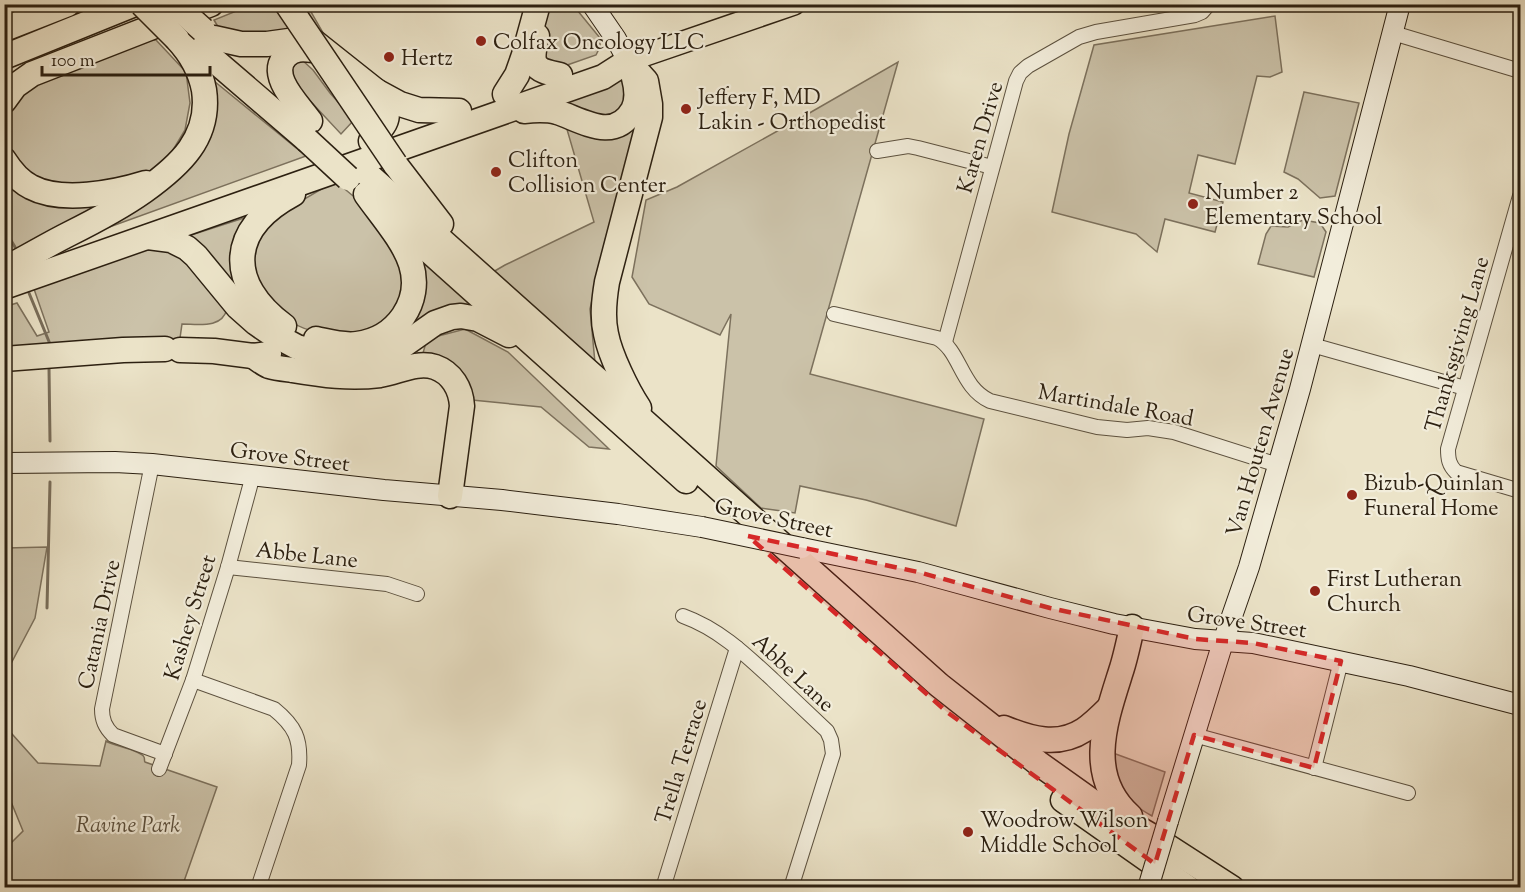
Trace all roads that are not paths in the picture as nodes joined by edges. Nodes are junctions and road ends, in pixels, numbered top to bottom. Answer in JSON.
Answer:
{"nodes":[{"id":1,"x":36,"y":4,"type":"edge"},
{"id":2,"x":68,"y":4,"type":"edge"},
{"id":3,"x":135,"y":4,"type":"edge"},
{"id":4,"x":142,"y":4,"type":"edge"},
{"id":5,"x":149,"y":4,"type":"edge"},
{"id":6,"x":174,"y":4,"type":"edge"},
{"id":7,"x":211,"y":4,"type":"edge"},
{"id":8,"x":287,"y":4,"type":"edge"},
{"id":9,"x":538,"y":4,"type":"edge"},
{"id":10,"x":545,"y":4,"type":"edge"},
{"id":11,"x":592,"y":4,"type":"edge"},
{"id":12,"x":794,"y":4,"type":"edge"},
{"id":13,"x":1209,"y":4,"type":"edge"},
{"id":14,"x":1400,"y":4,"type":"edge"},
{"id":15,"x":4,"y":16,"type":"edge"},
{"id":16,"x":4,"y":29,"type":"edge"},
{"id":17,"x":1393,"y":33,"type":"junction"},
{"id":18,"x":195,"y":36,"type":"junction"},
{"id":19,"x":327,"y":52,"type":"junction"},
{"id":20,"x":4,"y":57,"type":"edge"},
{"id":21,"x":628,"y":61,"type":"junction"},
{"id":22,"x":1521,"y":71,"type":"edge"},
{"id":23,"x":560,"y":75,"type":"junction"},
{"id":24,"x":376,"y":91,"type":"junction"},
{"id":25,"x":505,"y":94,"type":"junction"},
{"id":26,"x":4,"y":101,"type":"edge"},
{"id":27,"x":467,"y":116,"type":"junction"},
{"id":28,"x":313,"y":132,"type":"junction"},
{"id":29,"x":371,"y":141,"type":"junction"},
{"id":30,"x":878,"y":151,"type":"dead end"},
{"id":31,"x":4,"y":160,"type":"edge"},
{"id":32,"x":992,"y":167,"type":"junction"},
{"id":33,"x":162,"y":178,"type":"junction"},
{"id":34,"x":354,"y":179,"type":"junction"},
{"id":35,"x":1521,"y":196,"type":"edge"},
{"id":36,"x":146,"y":237,"type":"junction"},
{"id":37,"x":4,"y":270,"type":"edge"},
{"id":38,"x":4,"y":287,"type":"edge"},
{"id":39,"x":834,"y":314,"type":"dead end"},
{"id":40,"x":527,"y":315,"type":"junction"},
{"id":41,"x":945,"y":342,"type":"junction"},
{"id":42,"x":1312,"y":345,"type":"junction"},
{"id":43,"x":253,"y":356,"type":"junction"},
{"id":44,"x":4,"y":359,"type":"edge"},
{"id":45,"x":349,"y":362,"type":"junction"},
{"id":46,"x":566,"y":374,"type":"junction"},
{"id":47,"x":1465,"y":388,"type":"junction"},
{"id":48,"x":651,"y":428,"type":"junction"},
{"id":49,"x":4,"y":463,"type":"edge"},
{"id":50,"x":152,"y":464,"type":"junction"},
{"id":51,"x":1278,"y":465,"type":"junction"},
{"id":52,"x":254,"y":475,"type":"junction"},
{"id":53,"x":1521,"y":491,"type":"edge"},
{"id":54,"x":450,"y":496,"type":"junction"},
{"id":55,"x":228,"y":567,"type":"junction"},
{"id":56,"x":417,"y":594,"type":"dead end"},
{"id":57,"x":683,"y":616,"type":"dead end"},
{"id":58,"x":1132,"y":627,"type":"junction"},
{"id":59,"x":1222,"y":642,"type":"junction"},
{"id":60,"x":737,"y":648,"type":"junction"},
{"id":61,"x":1341,"y":661,"type":"junction"},
{"id":62,"x":192,"y":680,"type":"junction"},
{"id":63,"x":1521,"y":705,"type":"edge"},
{"id":64,"x":1109,"y":708,"type":"junction"},
{"id":65,"x":981,"y":720,"type":"junction"},
{"id":66,"x":1194,"y":735,"type":"junction"},
{"id":67,"x":165,"y":753,"type":"junction"},
{"id":68,"x":1314,"y":768,"type":"junction"},
{"id":69,"x":159,"y":769,"type":"dead end"},
{"id":70,"x":1408,"y":793,"type":"dead end"},
{"id":71,"x":1160,"y":829,"type":"junction"},
{"id":72,"x":258,"y":888,"type":"edge"},
{"id":73,"x":663,"y":888,"type":"edge"},
{"id":74,"x":791,"y":888,"type":"edge"},
{"id":75,"x":1148,"y":888,"type":"edge"},
{"id":76,"x":1188,"y":888,"type":"edge"},
{"id":77,"x":1232,"y":888,"type":"edge"}],
"edges":[{"from":1,"to":15,"type":"highway"},
{"from":2,"to":16,"type":"highway"},
{"from":3,"to":20,"type":"highway"},
{"from":4,"to":18,"type":"highway","bridge":true},
{"from":5,"to":18,"type":"highway"},
{"from":6,"to":18,"type":"highway","bridge":true},
{"from":7,"to":26,"type":"highway"},
{"from":8,"to":40,"type":"highway","bridge":true},
{"from":9,"to":25,"type":"highway"},
{"from":10,"to":23,"type":"highway"},
{"from":11,"to":21,"type":"street"},
{"from":12,"to":21,"type":"main road"},
{"from":13,"to":32,"type":"street","name":"Karen Drive"},
{"from":14,"to":17,"type":"street","name":"Van Houten Avenue"},
{"from":17,"to":22,"type":"street"},
{"from":17,"to":42,"type":"street","name":"Van Houten Avenue"},
{"from":18,"to":19,"type":"highway"},
{"from":18,"to":28,"type":"highway"},
{"from":18,"to":33,"type":"highway"},
{"from":19,"to":24,"type":"highway"},
{"from":19,"to":28,"type":"highway"},
{"from":21,"to":23,"type":"highway"},
{"from":21,"to":27,"type":"highway"},
{"from":21,"to":27,"type":"highway"},
{"from":21,"to":48,"type":"highway"},
{"from":23,"to":25,"type":"highway"},
{"from":24,"to":27,"type":"highway"},
{"from":24,"to":29,"type":"highway"},
{"from":25,"to":27,"type":"highway"},
{"from":27,"to":29,"type":"highway"},
{"from":27,"to":34,"type":"highway"},
{"from":28,"to":34,"type":"highway"},
{"from":29,"to":37,"type":"highway"},
{"from":30,"to":32,"type":"street"},
{"from":31,"to":33,"type":"highway"},
{"from":32,"to":41,"type":"street","name":"Karen Drive"},
{"from":33,"to":37,"type":"highway"},
{"from":34,"to":34,"type":"highway"},
{"from":34,"to":36,"type":"highway"},
{"from":34,"to":40,"type":"highway"},
{"from":34,"to":46,"type":"highway"},
{"from":35,"to":47,"type":"street","name":"Thanksgiving Lane"},
{"from":36,"to":38,"type":"highway"},
{"from":36,"to":45,"type":"highway"},
{"from":39,"to":41,"type":"street"},
{"from":40,"to":48,"type":"highway"},
{"from":41,"to":51,"type":"street","name":"Martindale Road"},
{"from":42,"to":47,"type":"street"},
{"from":42,"to":51,"type":"street","name":"Van Houten Avenue"},
{"from":43,"to":44,"type":"highway"},
{"from":43,"to":45,"type":"highway"},
{"from":43,"to":54,"type":"highway"},
{"from":45,"to":46,"type":"highway"},
{"from":46,"to":76,"type":"highway"},
{"from":47,"to":53,"type":"street","name":"Thanksgiving Lane"},
{"from":48,"to":65,"type":"highway"},
{"from":49,"to":50,"type":"street","name":"Grove Street"},
{"from":50,"to":52,"type":"street","name":"Grove Street"},
{"from":50,"to":67,"type":"street","name":"Catania Drive"},
{"from":51,"to":59,"type":"street","name":"Van Houten Avenue"},
{"from":52,"to":54,"type":"street","name":"Grove Street"},
{"from":52,"to":55,"type":"street","name":"Kashey Street"},
{"from":54,"to":58,"type":"street","name":"Grove Street","bridge":true},
{"from":55,"to":56,"type":"street","name":"Abbe Lane"},
{"from":55,"to":62,"type":"street","name":"Kashey Street"},
{"from":57,"to":60,"type":"street","name":"Abbe Lane"},
{"from":58,"to":59,"type":"street","name":"Grove Street"},
{"from":58,"to":64,"type":"highway"},
{"from":59,"to":61,"type":"street","name":"Grove Street"},
{"from":59,"to":66,"type":"street","name":"Van Houten Avenue"},
{"from":60,"to":73,"type":"street","name":"Trella Terrace"},
{"from":60,"to":74,"type":"street","name":"Abbe Lane"},
{"from":61,"to":63,"type":"street","name":"Grove Street"},
{"from":61,"to":68,"type":"street"},
{"from":62,"to":67,"type":"street","name":"Kashey Street"},
{"from":62,"to":72,"type":"street"},
{"from":64,"to":65,"type":"highway"},
{"from":64,"to":71,"type":"highway"},
{"from":65,"to":71,"type":"highway"},
{"from":66,"to":68,"type":"street"},
{"from":66,"to":71,"type":"street","name":"Van Houten Avenue"},
{"from":67,"to":69,"type":"street","name":"Kashey Street"},
{"from":68,"to":70,"type":"street"},
{"from":71,"to":75,"type":"street","name":"Van Houten Avenue","bridge":true},
{"from":71,"to":77,"type":"highway"}]}
